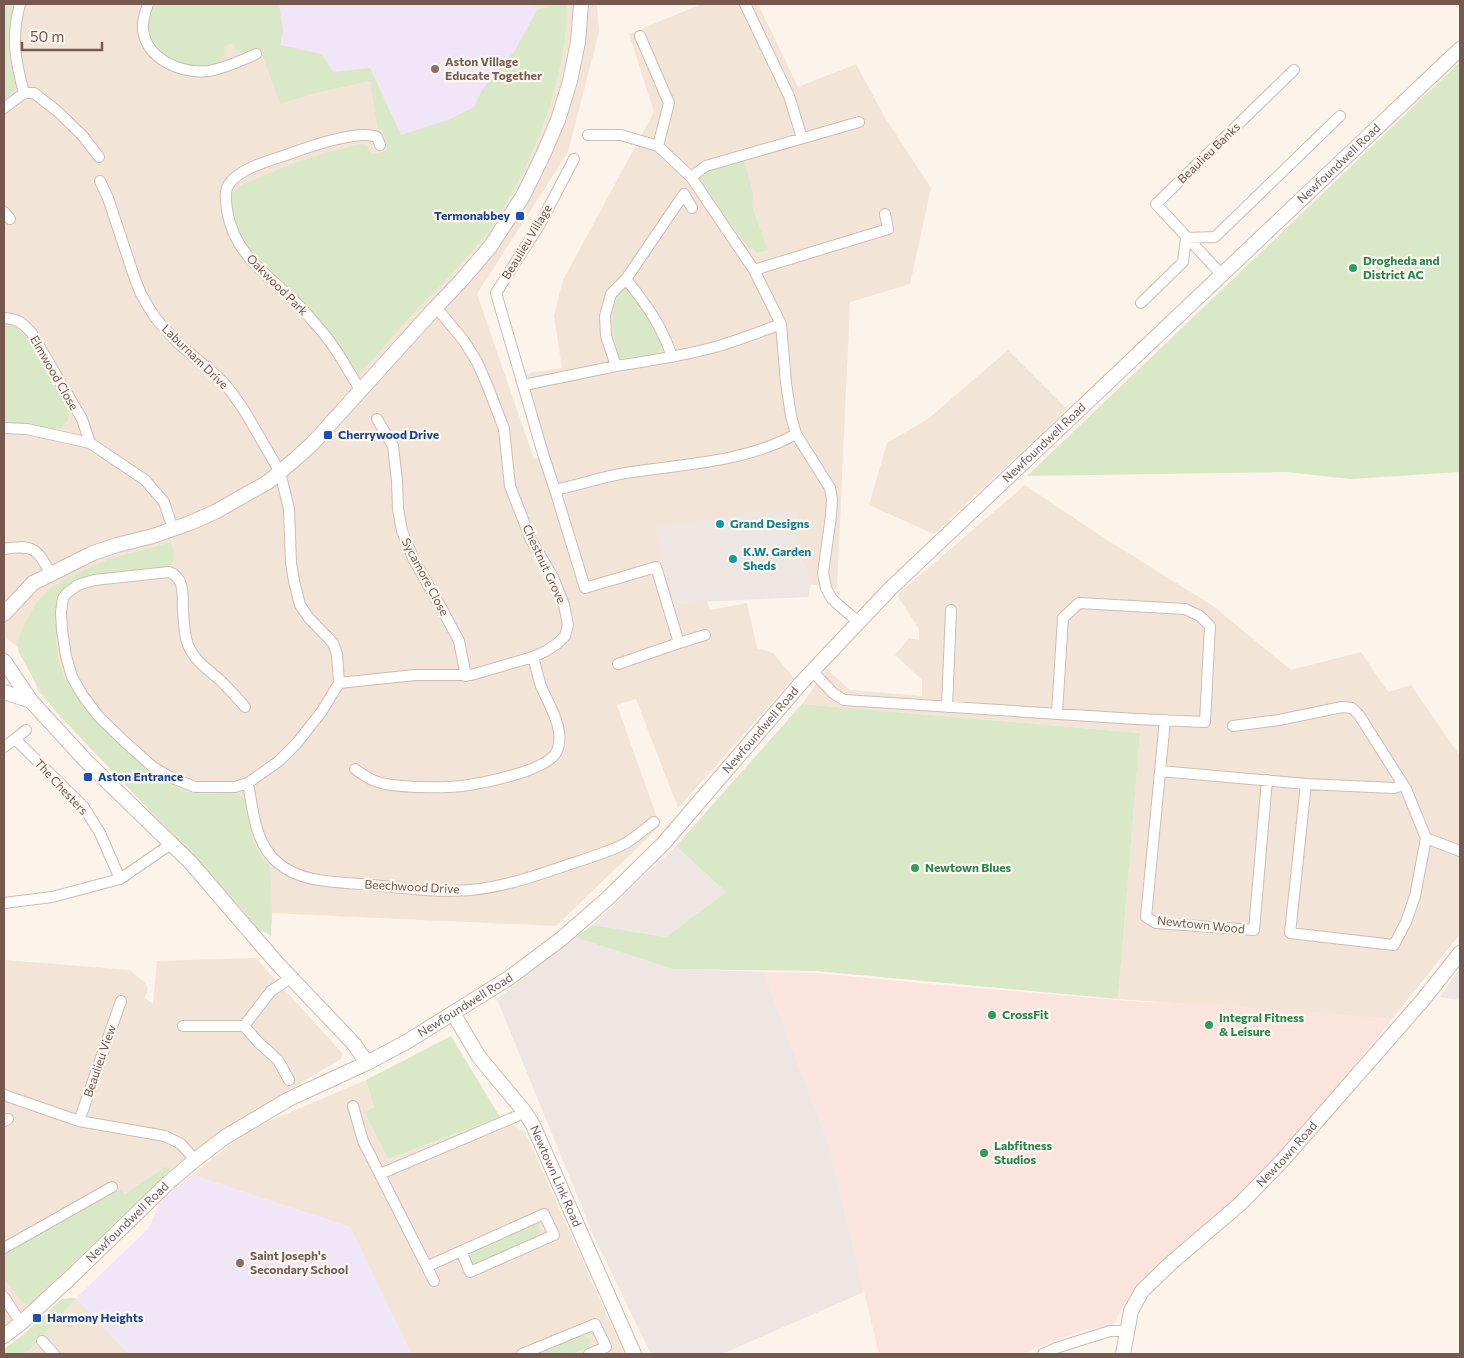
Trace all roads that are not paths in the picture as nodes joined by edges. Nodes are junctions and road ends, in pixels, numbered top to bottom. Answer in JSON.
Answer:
{"nodes":[{"id":1,"x":20,"y":4,"type":"edge"},
{"id":2,"x":148,"y":4,"type":"edge"},
{"id":3,"x":581,"y":4,"type":"edge"},
{"id":4,"x":744,"y":4,"type":"edge"},
{"id":5,"x":640,"y":36,"type":"dead end"},
{"id":6,"x":1460,"y":49,"type":"edge"},
{"id":7,"x":256,"y":54,"type":"dead end"},
{"id":8,"x":1294,"y":70,"type":"dead end"},
{"id":9,"x":24,"y":92,"type":"junction"},
{"id":10,"x":4,"y":108,"type":"edge"},
{"id":11,"x":1340,"y":116,"type":"dead end"},
{"id":12,"x":859,"y":122,"type":"dead end"},
{"id":13,"x":588,"y":136,"type":"dead end"},
{"id":14,"x":802,"y":138,"type":"junction"},
{"id":15,"x":380,"y":145,"type":"dead end"},
{"id":16,"x":658,"y":146,"type":"junction"},
{"id":17,"x":99,"y":157,"type":"dead end"},
{"id":18,"x":574,"y":159,"type":"dead end"},
{"id":19,"x":691,"y":177,"type":"junction"},
{"id":20,"x":100,"y":181,"type":"dead end"},
{"id":21,"x":692,"y":208,"type":"dead end"},
{"id":22,"x":885,"y":214,"type":"dead end"},
{"id":23,"x":1186,"y":238,"type":"junction"},
{"id":24,"x":754,"y":270,"type":"junction"},
{"id":25,"x":1221,"y":274,"type":"junction"},
{"id":26,"x":626,"y":278,"type":"junction"},
{"id":27,"x":1141,"y":303,"type":"dead end"},
{"id":28,"x":436,"y":307,"type":"junction"},
{"id":29,"x":4,"y":318,"type":"edge"},
{"id":30,"x":781,"y":324,"type":"junction"},
{"id":31,"x":672,"y":357,"type":"junction"},
{"id":32,"x":616,"y":366,"type":"junction"},
{"id":33,"x":524,"y":385,"type":"junction"},
{"id":34,"x":361,"y":391,"type":"junction"},
{"id":35,"x":377,"y":419,"type":"dead end"},
{"id":36,"x":4,"y":428,"type":"edge"},
{"id":37,"x":796,"y":434,"type":"junction"},
{"id":38,"x":90,"y":443,"type":"junction"},
{"id":39,"x":280,"y":472,"type":"junction"},
{"id":40,"x":555,"y":490,"type":"junction"},
{"id":41,"x":174,"y":529,"type":"junction"},
{"id":42,"x":4,"y":548,"type":"edge"},
{"id":43,"x":52,"y":574,"type":"junction"},
{"id":44,"x":951,"y":610,"type":"dead end"},
{"id":45,"x":4,"y":614,"type":"edge"},
{"id":46,"x":858,"y":622,"type":"junction"},
{"id":47,"x":704,"y":635,"type":"dead end"},
{"id":48,"x":679,"y":643,"type":"junction"},
{"id":49,"x":533,"y":657,"type":"junction"},
{"id":50,"x":4,"y":661,"type":"edge"},
{"id":51,"x":618,"y":664,"type":"dead end"},
{"id":52,"x":812,"y":671,"type":"junction"},
{"id":53,"x":466,"y":676,"type":"junction"},
{"id":54,"x":339,"y":683,"type":"junction"},
{"id":55,"x":4,"y":692,"type":"edge"},
{"id":56,"x":31,"y":701,"type":"junction"},
{"id":57,"x":245,"y":707,"type":"dead end"},
{"id":58,"x":947,"y":707,"type":"junction"},
{"id":59,"x":1057,"y":713,"type":"junction"},
{"id":60,"x":1165,"y":720,"type":"junction"},
{"id":61,"x":1233,"y":726,"type":"dead end"},
{"id":62,"x":26,"y":730,"type":"dead end"},
{"id":63,"x":15,"y":739,"type":"junction"},
{"id":64,"x":4,"y":747,"type":"edge"},
{"id":65,"x":355,"y":769,"type":"dead end"},
{"id":66,"x":1160,"y":771,"type":"junction"},
{"id":67,"x":1267,"y":780,"type":"junction"},
{"id":68,"x":248,"y":783,"type":"junction"},
{"id":69,"x":1306,"y":784,"type":"junction"},
{"id":70,"x":1403,"y":785,"type":"junction"},
{"id":71,"x":654,"y":822,"type":"dead end"},
{"id":72,"x":1426,"y":838,"type":"junction"},
{"id":73,"x":171,"y":844,"type":"junction"},
{"id":74,"x":1460,"y":851,"type":"edge"},
{"id":75,"x":120,"y":879,"type":"junction"},
{"id":76,"x":4,"y":903,"type":"edge"},
{"id":77,"x":1460,"y":953,"type":"edge"},
{"id":78,"x":291,"y":978,"type":"junction"},
{"id":79,"x":121,"y":1001,"type":"dead end"},
{"id":80,"x":453,"y":1013,"type":"junction"},
{"id":81,"x":183,"y":1026,"type":"dead end"},
{"id":82,"x":244,"y":1026,"type":"junction"},
{"id":83,"x":367,"y":1063,"type":"junction"},
{"id":84,"x":290,"y":1080,"type":"dead end"},
{"id":85,"x":4,"y":1095,"type":"edge"},
{"id":86,"x":353,"y":1106,"type":"dead end"},
{"id":87,"x":524,"y":1111,"type":"junction"},
{"id":88,"x":78,"y":1121,"type":"junction"},
{"id":89,"x":194,"y":1160,"type":"junction"},
{"id":90,"x":380,"y":1174,"type":"junction"},
{"id":91,"x":112,"y":1187,"type":"dead end"},
{"id":92,"x":4,"y":1248,"type":"edge"},
{"id":93,"x":461,"y":1251,"type":"junction"},
{"id":94,"x":428,"y":1266,"type":"junction"},
{"id":95,"x":434,"y":1281,"type":"dead end"},
{"id":96,"x":4,"y":1297,"type":"edge"},
{"id":97,"x":21,"y":1323,"type":"junction"},
{"id":98,"x":1126,"y":1331,"type":"junction"},
{"id":99,"x":4,"y":1336,"type":"edge"},
{"id":100,"x":42,"y":1341,"type":"dead end"},
{"id":101,"x":54,"y":1354,"type":"edge"},
{"id":102,"x":522,"y":1354,"type":"edge"},
{"id":103,"x":589,"y":1354,"type":"edge"},
{"id":104,"x":634,"y":1354,"type":"edge"},
{"id":105,"x":1043,"y":1354,"type":"edge"},
{"id":106,"x":1123,"y":1354,"type":"edge"}],
"edges":[{"from":1,"to":9,"type":"street"},
{"from":2,"to":7,"type":"street"},
{"from":3,"to":28,"type":"street"},
{"from":4,"to":14,"type":"street"},
{"from":5,"to":16,"type":"street"},
{"from":6,"to":25,"type":"street","name":"Newfoundwell Road"},
{"from":8,"to":23,"type":"street","name":"Beaulieu Banks"},
{"from":9,"to":10,"type":"street"},
{"from":9,"to":17,"type":"street"},
{"from":11,"to":23,"type":"street"},
{"from":12,"to":14,"type":"street"},
{"from":13,"to":16,"type":"street"},
{"from":14,"to":19,"type":"street"},
{"from":15,"to":34,"type":"street","name":"Oakwood Park"},
{"from":16,"to":19,"type":"street"},
{"from":18,"to":33,"type":"street","name":"Beaulieu Village"},
{"from":19,"to":24,"type":"street"},
{"from":20,"to":39,"type":"street","name":"Laburnam Drive"},
{"from":21,"to":26,"type":"street"},
{"from":22,"to":24,"type":"street"},
{"from":23,"to":25,"type":"street","name":"Beaulieu Banks"},
{"from":23,"to":27,"type":"street"},
{"from":24,"to":30,"type":"street"},
{"from":25,"to":46,"type":"street","name":"Newfoundwell Road"},
{"from":26,"to":31,"type":"street"},
{"from":26,"to":32,"type":"street"},
{"from":28,"to":34,"type":"street"},
{"from":28,"to":49,"type":"street","name":"Chestnut Grove"},
{"from":29,"to":38,"type":"street","name":"Elmwood Close"},
{"from":30,"to":31,"type":"street"},
{"from":30,"to":37,"type":"street"},
{"from":31,"to":32,"type":"street"},
{"from":32,"to":33,"type":"street"},
{"from":33,"to":40,"type":"street","name":"Beaulieu Village"},
{"from":34,"to":39,"type":"street"},
{"from":35,"to":53,"type":"street","name":"Sycamore Close"},
{"from":36,"to":38,"type":"street"},
{"from":37,"to":40,"type":"street"},
{"from":37,"to":46,"type":"street"},
{"from":38,"to":41,"type":"street"},
{"from":39,"to":41,"type":"street"},
{"from":39,"to":54,"type":"street"},
{"from":40,"to":48,"type":"street","name":"Beaulieu Village"},
{"from":41,"to":43,"type":"street"},
{"from":42,"to":43,"type":"street"},
{"from":43,"to":45,"type":"street"},
{"from":44,"to":58,"type":"street"},
{"from":46,"to":52,"type":"street","name":"Newfoundwell Road"},
{"from":47,"to":48,"type":"street"},
{"from":48,"to":51,"type":"street"},
{"from":49,"to":53,"type":"street","name":"Chestnut Grove"},
{"from":49,"to":65,"type":"street"},
{"from":50,"to":56,"type":"street"},
{"from":52,"to":58,"type":"street"},
{"from":52,"to":80,"type":"street","name":"Newfoundwell Road"},
{"from":53,"to":54,"type":"street","name":"Chestnut Grove"},
{"from":54,"to":68,"type":"street"},
{"from":55,"to":56,"type":"street"},
{"from":56,"to":73,"type":"street"},
{"from":57,"to":68,"type":"street"},
{"from":58,"to":59,"type":"street"},
{"from":59,"to":60,"type":"street"},
{"from":59,"to":60,"type":"street"},
{"from":60,"to":66,"type":"street","name":"Newtown Wood"},
{"from":61,"to":70,"type":"street"},
{"from":62,"to":63,"type":"street"},
{"from":63,"to":64,"type":"street"},
{"from":63,"to":75,"type":"street","name":"The Chesters"},
{"from":66,"to":67,"type":"street"},
{"from":66,"to":67,"type":"street","name":"Newtown Wood"},
{"from":67,"to":69,"type":"street"},
{"from":68,"to":71,"type":"street","name":"Beechwood Drive"},
{"from":69,"to":70,"type":"street"},
{"from":69,"to":72,"type":"street"},
{"from":70,"to":72,"type":"street"},
{"from":72,"to":74,"type":"street"},
{"from":73,"to":75,"type":"street"},
{"from":73,"to":78,"type":"street"},
{"from":75,"to":76,"type":"street"},
{"from":77,"to":98,"type":"street","name":"Newtown Road"},
{"from":78,"to":82,"type":"street"},
{"from":78,"to":83,"type":"street"},
{"from":79,"to":88,"type":"street","name":"Beaulieu View"},
{"from":80,"to":83,"type":"street","name":"Newfoundwell Road"},
{"from":80,"to":87,"type":"street","name":"Newtown Link Road"},
{"from":81,"to":82,"type":"street"},
{"from":82,"to":84,"type":"street"},
{"from":83,"to":89,"type":"street","name":"Newfoundwell Road"},
{"from":85,"to":88,"type":"street"},
{"from":86,"to":90,"type":"street"},
{"from":87,"to":90,"type":"street"},
{"from":87,"to":104,"type":"street","name":"Newtown Link Road"},
{"from":88,"to":89,"type":"street"},
{"from":89,"to":97,"type":"street","name":"Newfoundwell Road"},
{"from":90,"to":94,"type":"street"},
{"from":91,"to":92,"type":"street"},
{"from":93,"to":93,"type":"street"},
{"from":93,"to":94,"type":"street"},
{"from":94,"to":95,"type":"street"},
{"from":96,"to":97,"type":"street"},
{"from":97,"to":99,"type":"street","name":"Newfoundwell Road"},
{"from":98,"to":105,"type":"street"},
{"from":98,"to":106,"type":"street","name":"Newtown Road"},
{"from":100,"to":101,"type":"street"},
{"from":102,"to":103,"type":"street"}]}
